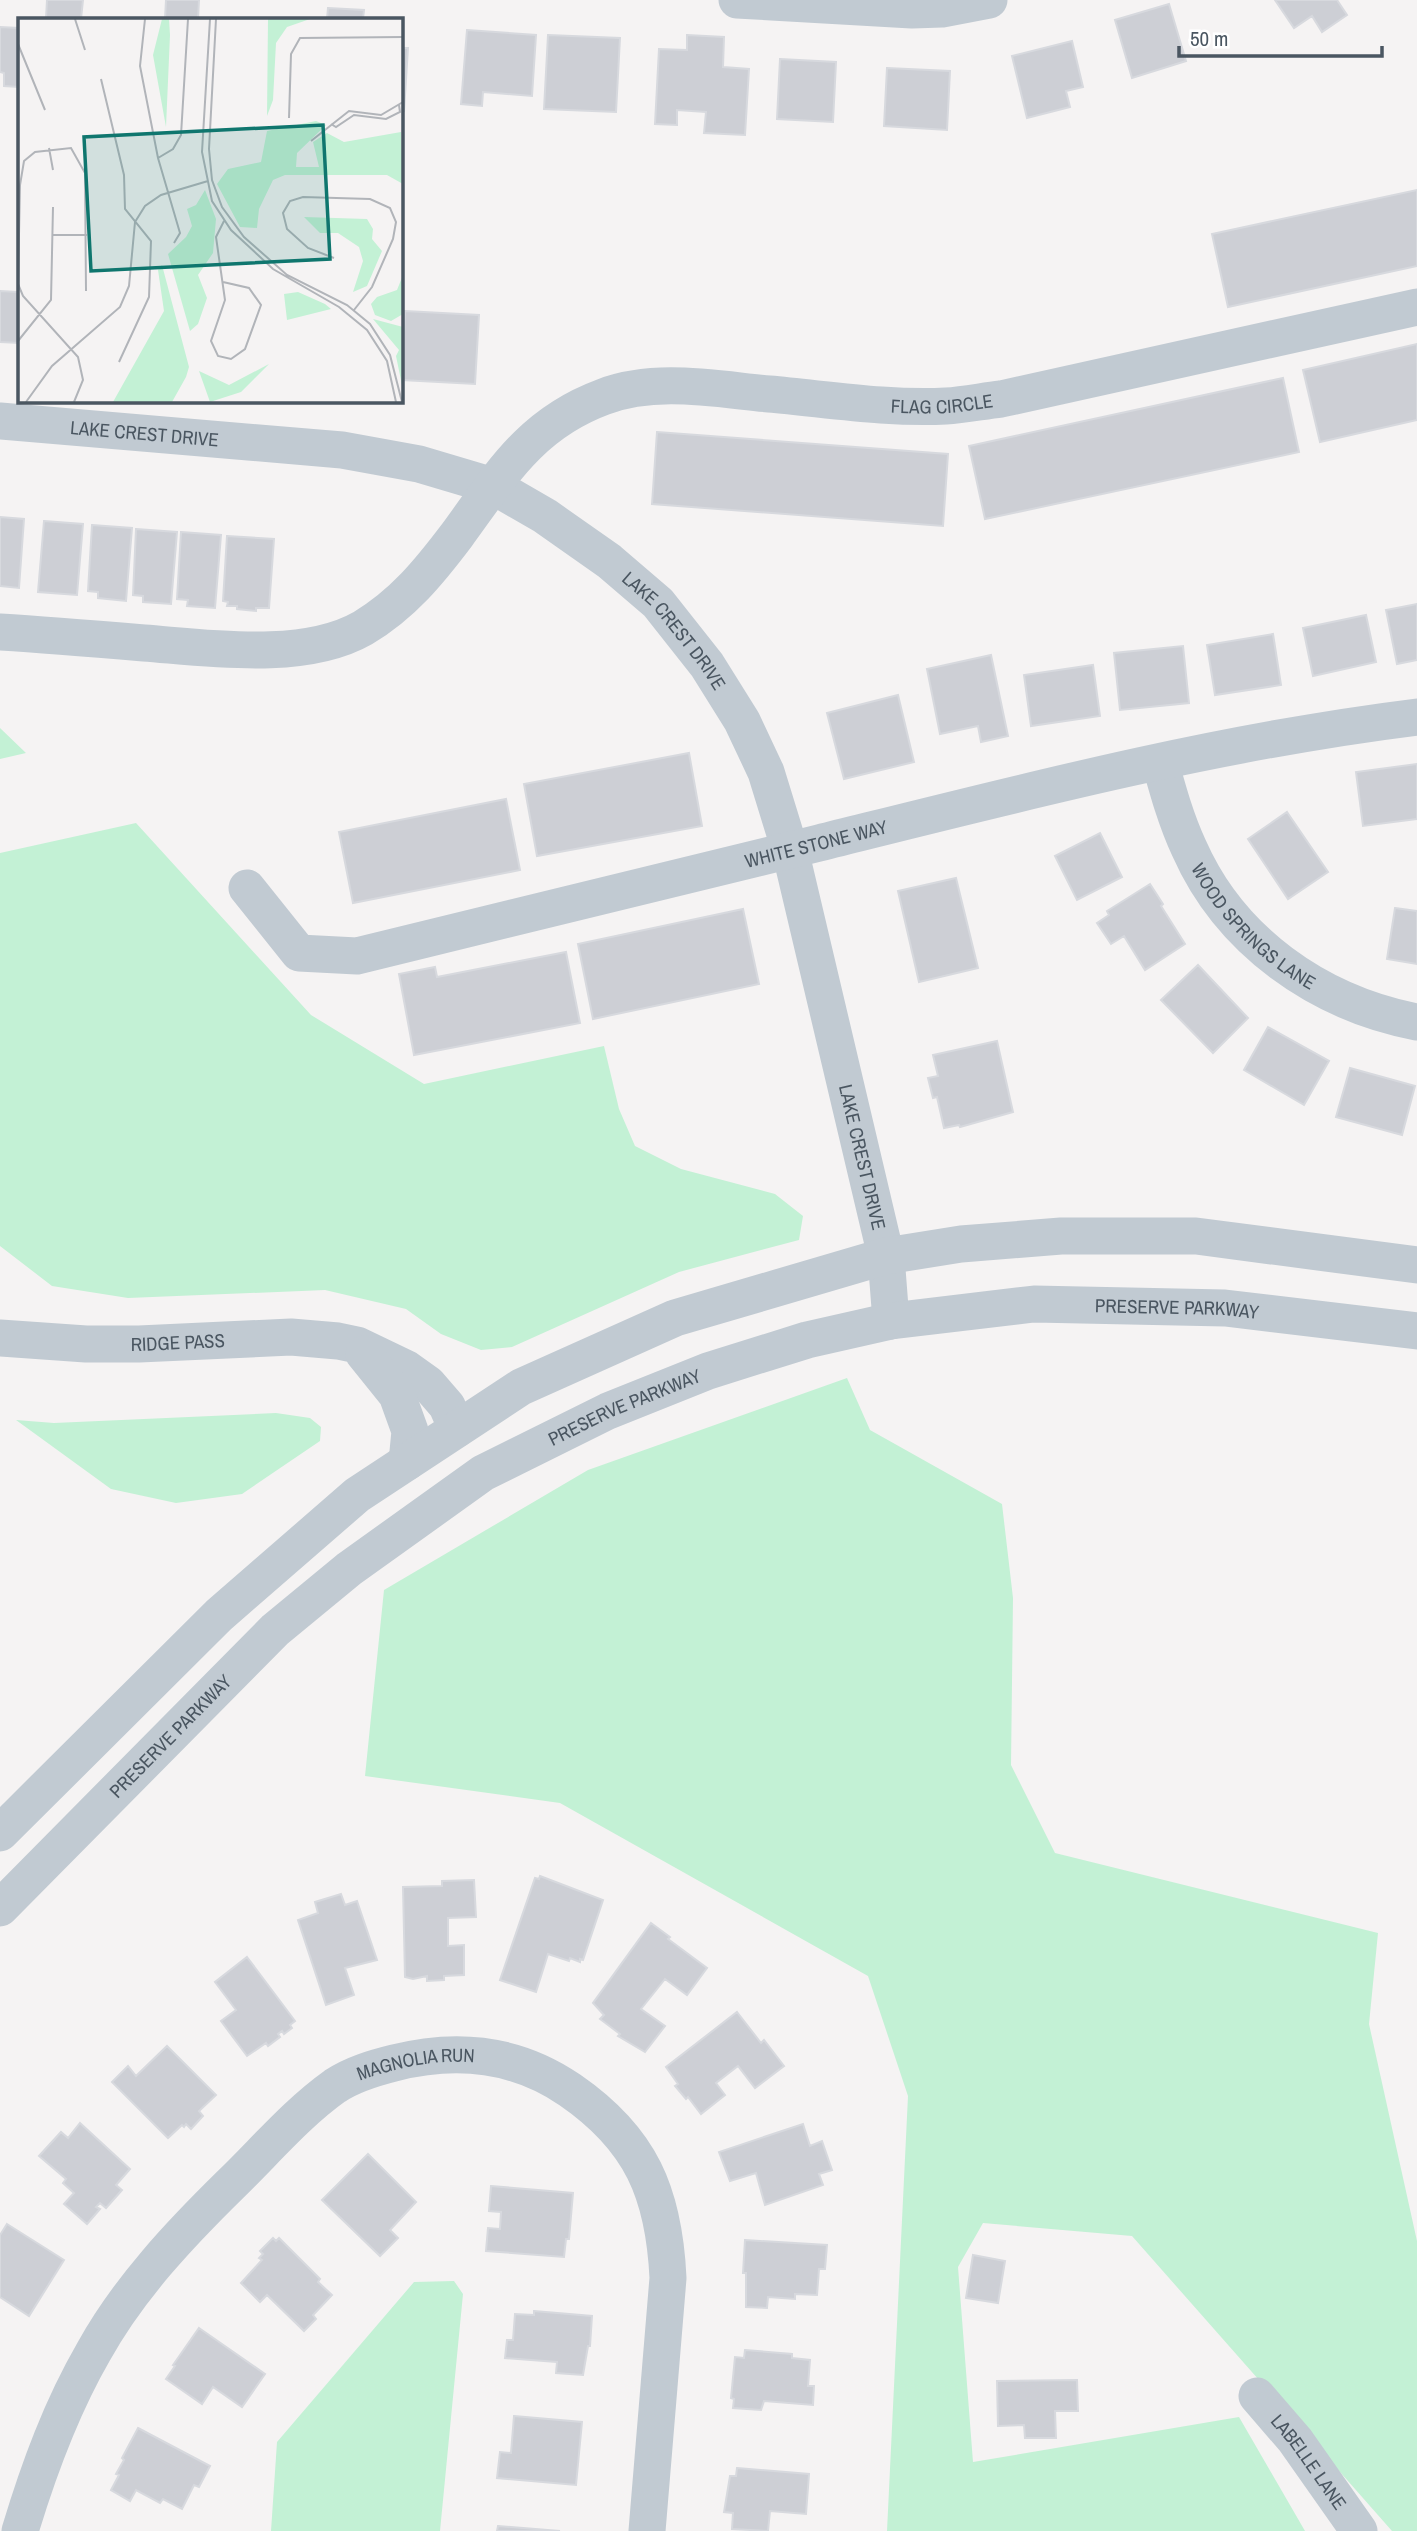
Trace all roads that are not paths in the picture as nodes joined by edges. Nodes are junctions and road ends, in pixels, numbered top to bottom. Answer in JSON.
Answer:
{"nodes":[{"id":1,"x":737,"y":0,"type":"edge"},
{"id":2,"x":989,"y":0,"type":"edge"},
{"id":3,"x":1417,"y":307,"type":"edge"},
{"id":4,"x":0,"y":421,"type":"edge"},
{"id":5,"x":493,"y":486,"type":"junction"},
{"id":6,"x":0,"y":632,"type":"edge"},
{"id":7,"x":1417,"y":717,"type":"edge"},
{"id":8,"x":1160,"y":761,"type":"junction"},
{"id":9,"x":790,"y":850,"type":"junction"},
{"id":10,"x":247,"y":888,"type":"dead end"},
{"id":11,"x":1417,"y":1022,"type":"edge"},
{"id":12,"x":886,"y":1256,"type":"junction"},
{"id":13,"x":1417,"y":1265,"type":"edge"},
{"id":14,"x":891,"y":1321,"type":"junction"},
{"id":15,"x":1417,"y":1331,"type":"edge"},
{"id":16,"x":0,"y":1338,"type":"edge"},
{"id":17,"x":357,"y":1345,"type":"junction"},
{"id":18,"x":457,"y":1429,"type":"junction"},
{"id":19,"x":407,"y":1462,"type":"junction"},
{"id":20,"x":0,"y":1833,"type":"edge"},
{"id":21,"x":0,"y":1908,"type":"edge"},
{"id":22,"x":1257,"y":2396,"type":"dead end"},
{"id":23,"x":20,"y":2531,"type":"edge"},
{"id":24,"x":647,"y":2531,"type":"edge"},
{"id":25,"x":1359,"y":2531,"type":"edge"}],
"edges":[{"from":1,"to":2,"type":"street"},
{"from":3,"to":5,"type":"street","name":"FLAG CIRCLE"},
{"from":4,"to":5,"type":"street","name":"LAKE CREST DRIVE"},
{"from":5,"to":6,"type":"street","name":"FLAG CIRCLE"},
{"from":5,"to":9,"type":"street","name":"LAKE CREST DRIVE"},
{"from":7,"to":8,"type":"street","name":"WHITE STONE WAY"},
{"from":8,"to":9,"type":"street","name":"WHITE STONE WAY"},
{"from":8,"to":11,"type":"street","name":"WOOD SPRINGS LANE"},
{"from":9,"to":10,"type":"street","name":"WHITE STONE WAY"},
{"from":9,"to":12,"type":"street","name":"LAKE CREST DRIVE"},
{"from":12,"to":13,"type":"street"},
{"from":12,"to":14,"type":"street","name":"LAKE CREST DRIVE"},
{"from":12,"to":18,"type":"street"},
{"from":14,"to":15,"type":"street","name":"PRESERVE PARKWAY"},
{"from":14,"to":21,"type":"street","name":"PRESERVE PARKWAY"},
{"from":16,"to":17,"type":"street","name":"RIDGE PASS"},
{"from":17,"to":18,"type":"street","name":"RIDGE PASS"},
{"from":17,"to":19,"type":"street"},
{"from":18,"to":19,"type":"street"},
{"from":19,"to":20,"type":"street"},
{"from":22,"to":25,"type":"street","name":"LABELLE LANE"},
{"from":23,"to":24,"type":"street","name":"MAGNOLIA RUN"}]}
